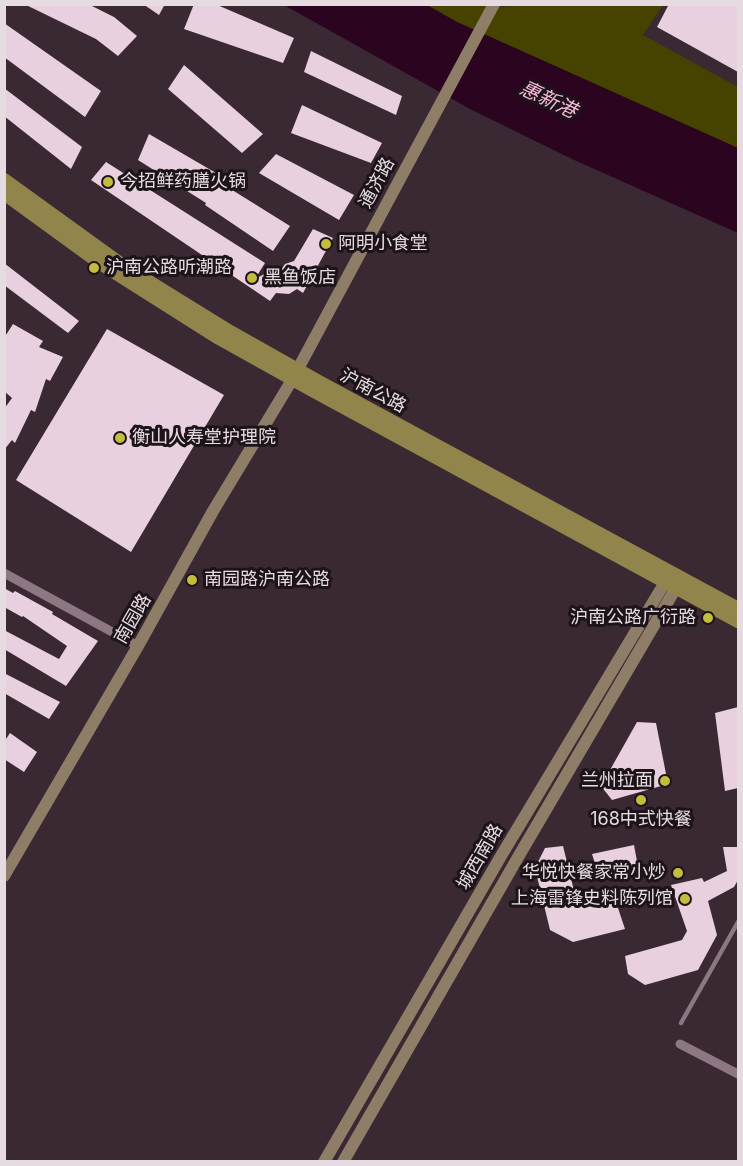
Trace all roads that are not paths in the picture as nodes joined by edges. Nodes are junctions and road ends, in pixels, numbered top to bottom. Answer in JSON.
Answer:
{"nodes":[{"id":1,"x":494,"y":4,"type":"edge"},
{"id":2,"x":4,"y":180,"type":"edge"},
{"id":3,"x":4,"y":193,"type":"edge"},
{"id":4,"x":295,"y":375,"type":"junction"},
{"id":5,"x":4,"y":573,"type":"edge"},
{"id":6,"x":673,"y":580,"type":"junction"},
{"id":7,"x":738,"y":609,"type":"edge"},
{"id":8,"x":738,"y":621,"type":"edge"},
{"id":9,"x":138,"y":646,"type":"junction"},
{"id":10,"x":4,"y":876,"type":"edge"},
{"id":11,"x":738,"y":922,"type":"edge"},
{"id":12,"x":681,"y":1023,"type":"dead end"},
{"id":13,"x":680,"y":1044,"type":"dead end"},
{"id":14,"x":738,"y":1074,"type":"edge"},
{"id":15,"x":324,"y":1161,"type":"edge"},
{"id":16,"x":343,"y":1161,"type":"edge"}],
"edges":[{"from":1,"to":4,"type":"main road","name":"通济路"},
{"from":2,"to":4,"type":"main road","name":"沪南公路"},
{"from":3,"to":4,"type":"main road","name":"沪南公路"},
{"from":4,"to":6,"type":"main road","name":"沪南公路"},
{"from":4,"to":9,"type":"main road","name":"南园路"},
{"from":5,"to":9,"type":"street"},
{"from":6,"to":7,"type":"main road","name":"沪南公路"},
{"from":6,"to":8,"type":"main road","name":"沪南公路"},
{"from":6,"to":15,"type":"main road","name":"城西南路"},
{"from":6,"to":16,"type":"main road","name":"城西南路"},
{"from":9,"to":10,"type":"main road","name":"南园路"},
{"from":11,"to":12,"type":"lane"},
{"from":13,"to":14,"type":"street"}]}
